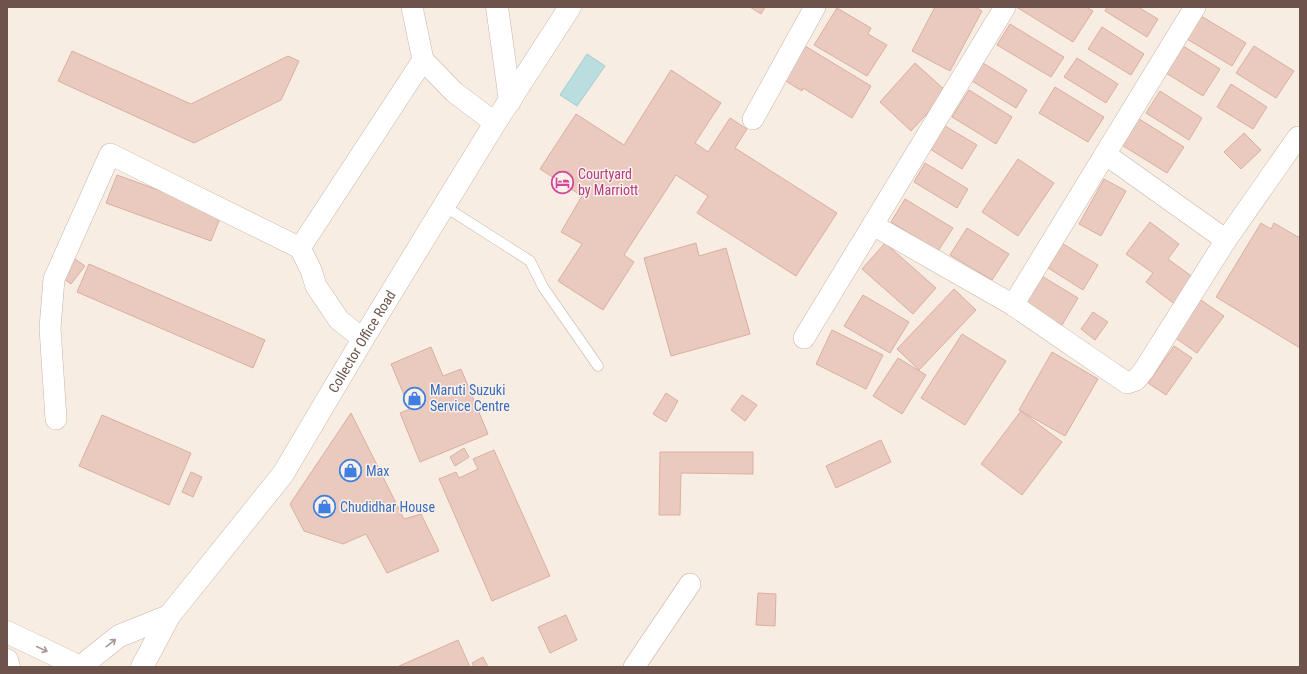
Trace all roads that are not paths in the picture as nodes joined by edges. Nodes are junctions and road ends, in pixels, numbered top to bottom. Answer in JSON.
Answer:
{"nodes":[{"id":1,"x":412,"y":7,"type":"edge"},
{"id":2,"x":497,"y":7,"type":"edge"},
{"id":3,"x":570,"y":7,"type":"edge"},
{"id":4,"x":815,"y":7,"type":"edge"},
{"id":5,"x":1005,"y":7,"type":"edge"},
{"id":6,"x":1195,"y":7,"type":"edge"},
{"id":7,"x":423,"y":60,"type":"junction"},
{"id":8,"x":510,"y":101,"type":"junction"},
{"id":9,"x":753,"y":119,"type":"dead end"},
{"id":10,"x":495,"y":123,"type":"junction"},
{"id":11,"x":1299,"y":136,"type":"edge"},
{"id":12,"x":1105,"y":154,"type":"junction"},
{"id":13,"x":444,"y":206,"type":"junction"},
{"id":14,"x":873,"y":225,"type":"junction"},
{"id":15,"x":1226,"y":240,"type":"junction"},
{"id":16,"x":300,"y":248,"type":"junction"},
{"id":17,"x":1013,"y":305,"type":"junction"},
{"id":18,"x":804,"y":338,"type":"dead end"},
{"id":19,"x":362,"y":339,"type":"junction"},
{"id":20,"x":598,"y":366,"type":"dead end"},
{"id":21,"x":56,"y":419,"type":"dead end"},
{"id":22,"x":690,"y":584,"type":"dead end"},
{"id":23,"x":169,"y":616,"type":"junction"},
{"id":24,"x":7,"y":632,"type":"edge"},
{"id":25,"x":7,"y":660,"type":"edge"},
{"id":26,"x":9,"y":667,"type":"edge"},
{"id":27,"x":59,"y":667,"type":"edge"},
{"id":28,"x":81,"y":667,"type":"edge"},
{"id":29,"x":142,"y":667,"type":"edge"},
{"id":30,"x":634,"y":667,"type":"edge"}],
"edges":[{"from":1,"to":7,"type":"street"},
{"from":2,"to":8,"type":"main road"},
{"from":3,"to":8,"type":"main road","name":"Collector Office Road"},
{"from":4,"to":9,"type":"street"},
{"from":5,"to":14,"type":"street"},
{"from":6,"to":12,"type":"street"},
{"from":7,"to":10,"type":"street"},
{"from":7,"to":16,"type":"street"},
{"from":8,"to":10,"type":"main road","name":"Collector Office Road"},
{"from":10,"to":13,"type":"main road","name":"Collector Office Road"},
{"from":11,"to":15,"type":"street"},
{"from":12,"to":15,"type":"street"},
{"from":12,"to":17,"type":"street"},
{"from":13,"to":19,"type":"main road","name":"Collector Office Road"},
{"from":13,"to":20,"type":"lane"},
{"from":14,"to":17,"type":"street"},
{"from":14,"to":18,"type":"street"},
{"from":15,"to":17,"type":"street"},
{"from":16,"to":19,"type":"street"},
{"from":16,"to":21,"type":"street"},
{"from":19,"to":23,"type":"main road","name":"Collector Office Road"},
{"from":22,"to":30,"type":"street"},
{"from":28,"to":23,"type":"main road","one_way":true},
{"from":23,"to":29,"type":"main road","name":"Collector Office Road"},
{"from":24,"to":28,"type":"main road","one_way":true},
{"from":25,"to":26,"type":"main road"},
{"from":27,"to":28,"type":"main road"}]}
